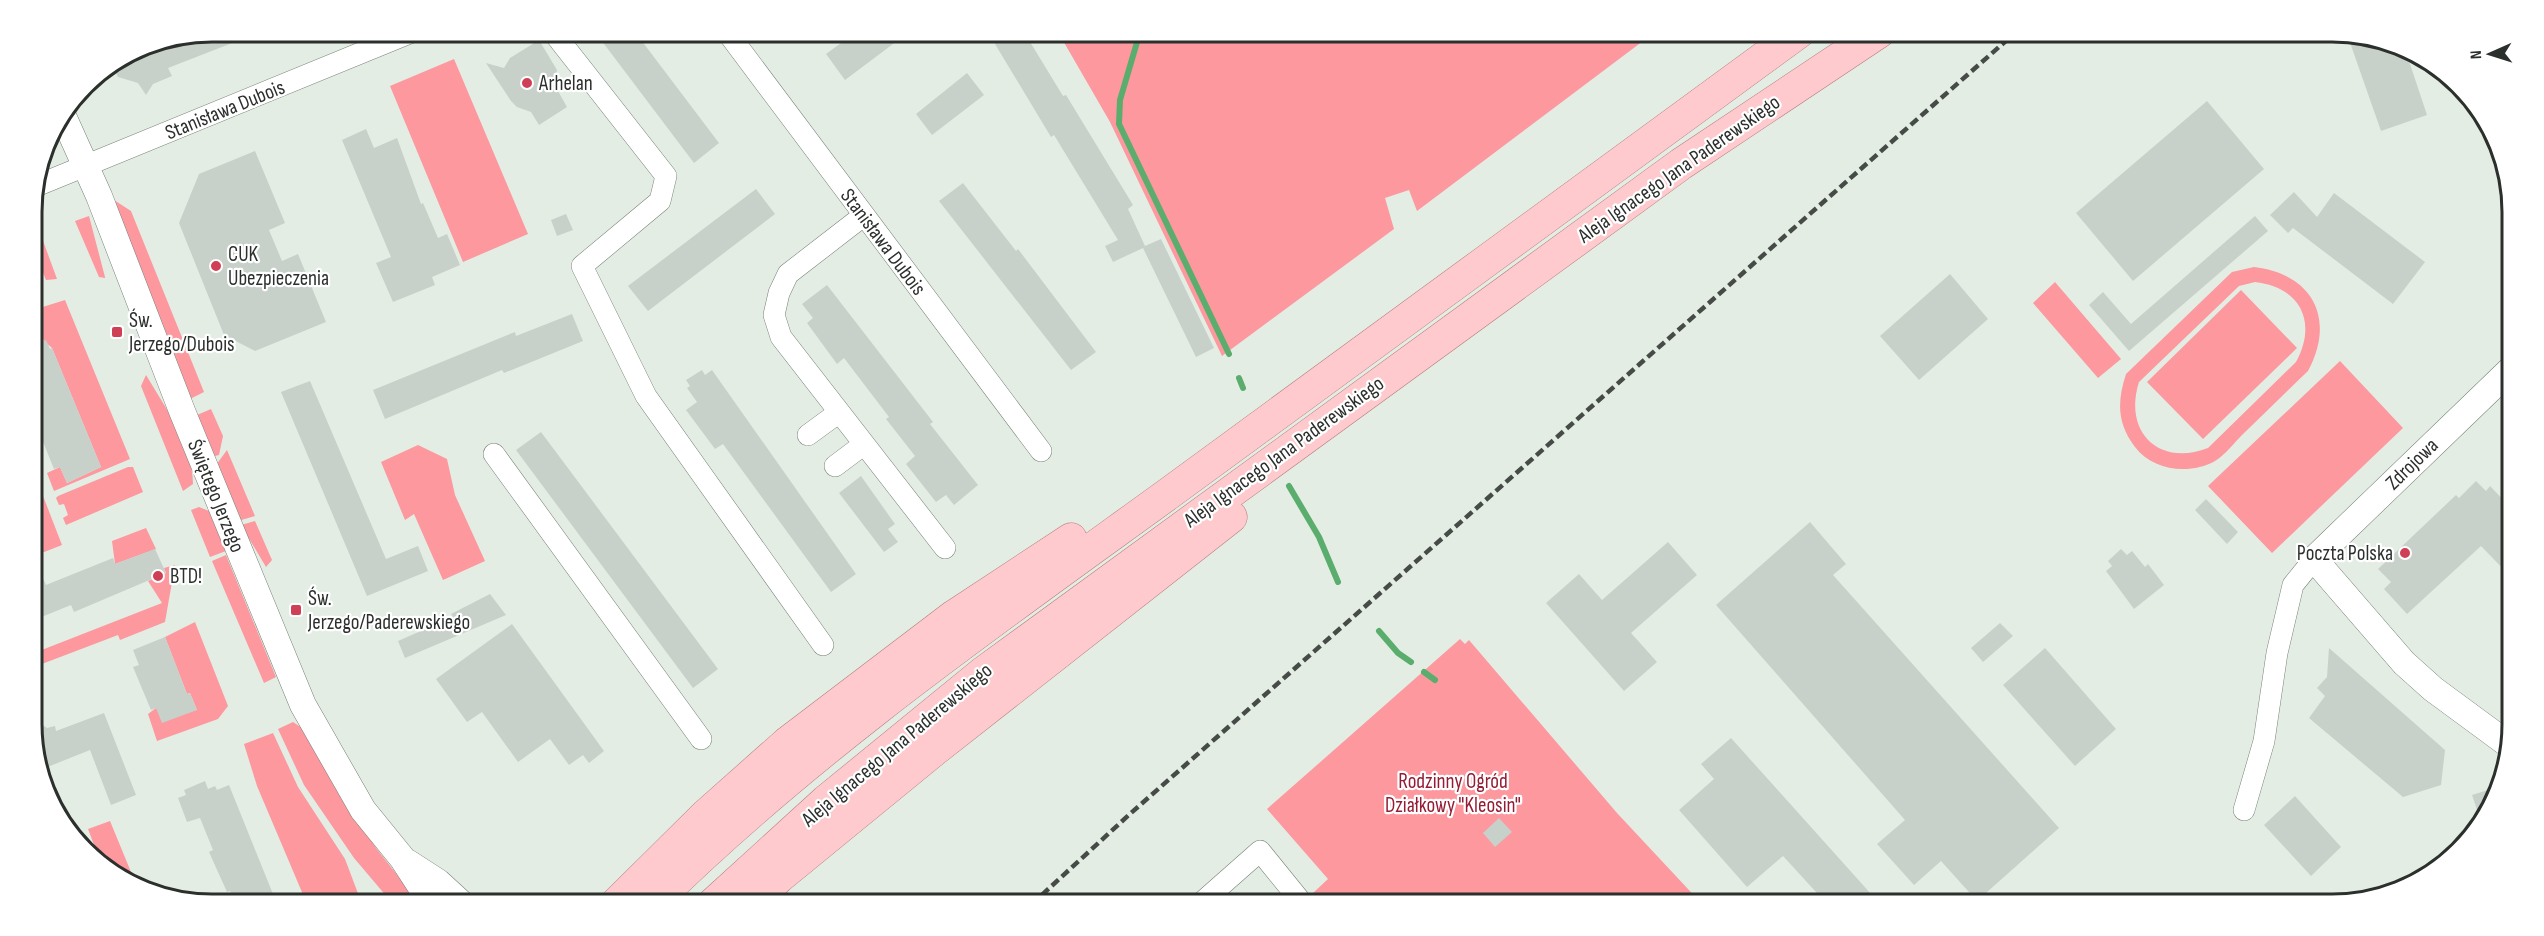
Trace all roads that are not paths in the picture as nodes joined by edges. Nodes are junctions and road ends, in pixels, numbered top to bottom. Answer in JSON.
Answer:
{"nodes":[{"id":1,"x":385,"y":42,"type":"edge"},
{"id":2,"x":563,"y":42,"type":"edge"},
{"id":3,"x":734,"y":42,"type":"edge"},
{"id":4,"x":1786,"y":42,"type":"edge"},
{"id":5,"x":1865,"y":42,"type":"edge"},
{"id":6,"x":67,"y":124,"type":"edge"},
{"id":7,"x":86,"y":166,"type":"junction"},
{"id":8,"x":45,"y":183,"type":"edge"},
{"id":9,"x":863,"y":216,"type":"junction"},
{"id":10,"x":2502,"y":378,"type":"edge"},
{"id":11,"x":1325,"y":379,"type":"junction"},
{"id":12,"x":1382,"y":381,"type":"junction"},
{"id":13,"x":838,"y":413,"type":"junction"},
{"id":14,"x":808,"y":435,"type":"dead end"},
{"id":15,"x":863,"y":445,"type":"junction"},
{"id":16,"x":1041,"y":451,"type":"dead end"},
{"id":17,"x":494,"y":454,"type":"dead end"},
{"id":18,"x":835,"y":466,"type":"dead end"},
{"id":19,"x":945,"y":548,"type":"dead end"},
{"id":20,"x":2314,"y":559,"type":"junction"},
{"id":21,"x":823,"y":645,"type":"dead end"},
{"id":22,"x":701,"y":739,"type":"dead end"},
{"id":23,"x":2501,"y":740,"type":"edge"},
{"id":24,"x":2244,"y":810,"type":"dead end"},
{"id":25,"x":402,"y":858,"type":"junction"},
{"id":26,"x":425,"y":894,"type":"edge"},
{"id":27,"x":451,"y":894,"type":"edge"},
{"id":28,"x":626,"y":894,"type":"edge"},
{"id":29,"x":662,"y":894,"type":"edge"},
{"id":30,"x":724,"y":894,"type":"edge"},
{"id":31,"x":761,"y":894,"type":"edge"},
{"id":32,"x":1211,"y":894,"type":"edge"},
{"id":33,"x":1295,"y":894,"type":"edge"}],
"edges":[{"from":1,"to":7,"type":"street","name":"Stanisława Dubois"},
{"from":2,"to":21,"type":"street"},
{"from":3,"to":9,"type":"street","name":"Stanisława Dubois"},
{"from":4,"to":11,"type":"main road","name":"Aleja Ignacego Jana Paderewskiego"},
{"from":5,"to":12,"type":"main road","name":"Aleja Ignacego Jana Paderewskiego"},
{"from":6,"to":7,"type":"street","name":"Świętego Jerzego"},
{"from":7,"to":8,"type":"street","name":"Stanisława Dubois"},
{"from":7,"to":25,"type":"street","name":"Świętego Jerzego"},
{"from":9,"to":13,"type":"street"},
{"from":9,"to":16,"type":"street","name":"Stanisława Dubois"},
{"from":10,"to":20,"type":"street","name":"Zdrojowa"},
{"from":11,"to":28,"type":"main road"},
{"from":11,"to":29,"type":"main road","name":"Aleja Ignacego Jana Paderewskiego"},
{"from":12,"to":30,"type":"main road","name":"Aleja Ignacego Jana Paderewskiego"},
{"from":12,"to":31,"type":"main road"},
{"from":13,"to":14,"type":"street"},
{"from":13,"to":15,"type":"street"},
{"from":15,"to":18,"type":"street"},
{"from":15,"to":19,"type":"street"},
{"from":17,"to":22,"type":"street"},
{"from":20,"to":23,"type":"street"},
{"from":20,"to":24,"type":"street","name":"Zdrojowa"},
{"from":25,"to":26,"type":"street","name":"Świętego Jerzego"},
{"from":25,"to":27,"type":"street","name":"Świętego Jerzego"},
{"from":32,"to":33,"type":"street"}]}
